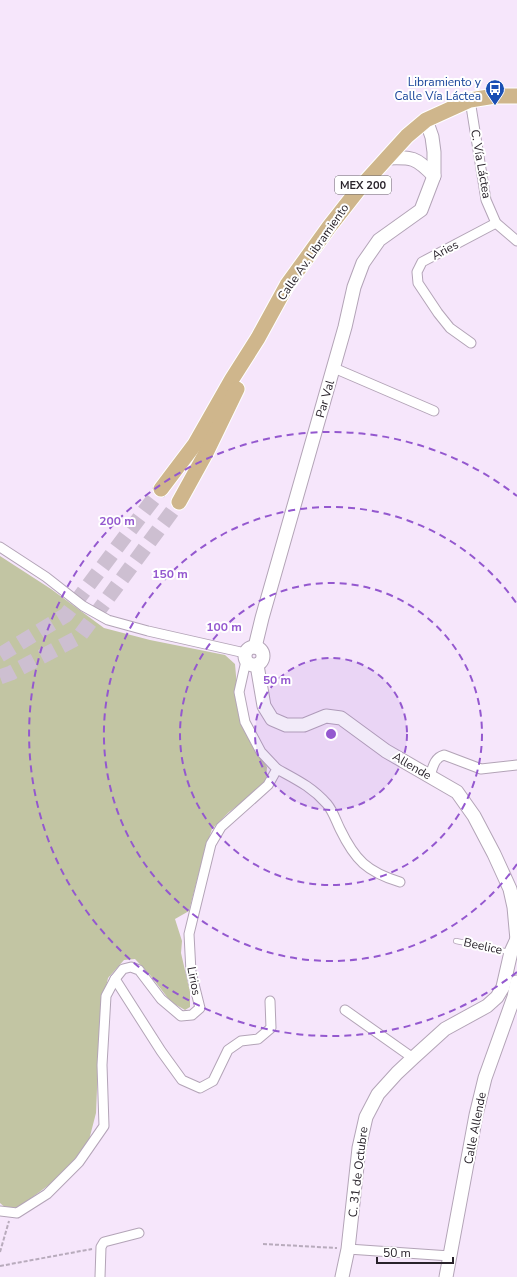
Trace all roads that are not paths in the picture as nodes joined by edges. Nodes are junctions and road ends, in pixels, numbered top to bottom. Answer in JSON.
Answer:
{"nodes":[{"id":1,"x":517,"y":96,"type":"edge"},
{"id":2,"x":470,"y":100,"type":"junction"},
{"id":3,"x":426,"y":120,"type":"junction"},
{"id":4,"x":387,"y":158,"type":"junction"},
{"id":5,"x":434,"y":176,"type":"junction"},
{"id":6,"x":496,"y":222,"type":"junction"},
{"id":7,"x":517,"y":241,"type":"edge"},
{"id":8,"x":258,"y":338,"type":"junction"},
{"id":9,"x":471,"y":343,"type":"dead end"},
{"id":10,"x":334,"y":368,"type":"junction"},
{"id":11,"x":434,"y":411,"type":"dead end"},
{"id":12,"x":161,"y":489,"type":"tunnel mouth"},
{"id":13,"x":179,"y":502,"type":"tunnel mouth"},
{"id":14,"x":0,"y":547,"type":"edge"},
{"id":15,"x":251,"y":657,"type":"junction"},
{"id":16,"x":517,"y":765,"type":"edge"},
{"id":17,"x":277,"y":769,"type":"junction"},
{"id":18,"x":430,"y":776,"type":"junction"},
{"id":19,"x":400,"y":882,"type":"dead end"},
{"id":20,"x":456,"y":940,"type":"dead end"},
{"id":21,"x":517,"y":940,"type":"edge"},
{"id":22,"x":511,"y":952,"type":"junction"},
{"id":23,"x":115,"y":979,"type":"junction"},
{"id":24,"x":517,"y":982,"type":"edge"},
{"id":25,"x":270,"y":1001,"type":"dead end"},
{"id":26,"x":345,"y":1010,"type":"dead end"},
{"id":27,"x":413,"y":1058,"type":"junction"},
{"id":28,"x":0,"y":1212,"type":"edge"},
{"id":29,"x":139,"y":1232,"type":"dead end"},
{"id":30,"x":348,"y":1249,"type":"junction"},
{"id":31,"x":450,"y":1256,"type":"junction"},
{"id":32,"x":100,"y":1277,"type":"edge"},
{"id":33,"x":342,"y":1277,"type":"edge"},
{"id":34,"x":446,"y":1277,"type":"edge"}],
"edges":[{"from":1,"to":2,"type":"main road","name":"Calle Av. Libramiento","number":"MEX 200"},
{"from":2,"to":3,"type":"main road","name":"Calle Av. Libramiento","number":"MEX 200"},
{"from":2,"to":6,"type":"street","name":"C. Vía Láctea"},
{"from":3,"to":4,"type":"main road","name":"Calle Av. Libramiento","number":"MEX 200"},
{"from":3,"to":5,"type":"street","name":"Par Val"},
{"from":4,"to":5,"type":"street"},
{"from":4,"to":8,"type":"main road","name":"Calle Av. Libramiento","number":"MEX 200"},
{"from":5,"to":10,"type":"street","name":"Par Val"},
{"from":6,"to":7,"type":"street","name":"C. Vía Láctea"},
{"from":6,"to":9,"type":"street","name":"Aries"},
{"from":8,"to":12,"type":"main road","name":"Calle Av. Libramiento","number":"MEX 200"},
{"from":8,"to":13,"type":"main road","name":"Calle Av. Libramiento","number":"MEX 200"},
{"from":10,"to":11,"type":"street"},
{"from":10,"to":15,"type":"street","name":"Par Val"},
{"from":14,"to":15,"type":"street"},
{"from":15,"to":17,"type":"street"},
{"from":15,"to":18,"type":"street","name":"Allende"},
{"from":16,"to":18,"type":"street"},
{"from":17,"to":19,"type":"street"},
{"from":17,"to":23,"type":"street","name":"Lirios"},
{"from":18,"to":21,"type":"street","name":"Allende"},
{"from":20,"to":22,"type":"lane","name":"Beelice"},
{"from":21,"to":22,"type":"street","name":"C. 31 de Octubre"},
{"from":22,"to":27,"type":"street","name":"C. 31 de Octubre"},
{"from":23,"to":25,"type":"street"},
{"from":23,"to":28,"type":"street","name":"Lirios"},
{"from":24,"to":31,"type":"street","name":"Calle Allende"},
{"from":26,"to":27,"type":"street"},
{"from":27,"to":30,"type":"street","name":"C. 31 de Octubre"},
{"from":29,"to":32,"type":"street"},
{"from":30,"to":31,"type":"street"},
{"from":30,"to":33,"type":"street","name":"C. 31 de Octubre"},
{"from":31,"to":34,"type":"street","name":"Calle Allende"}]}
